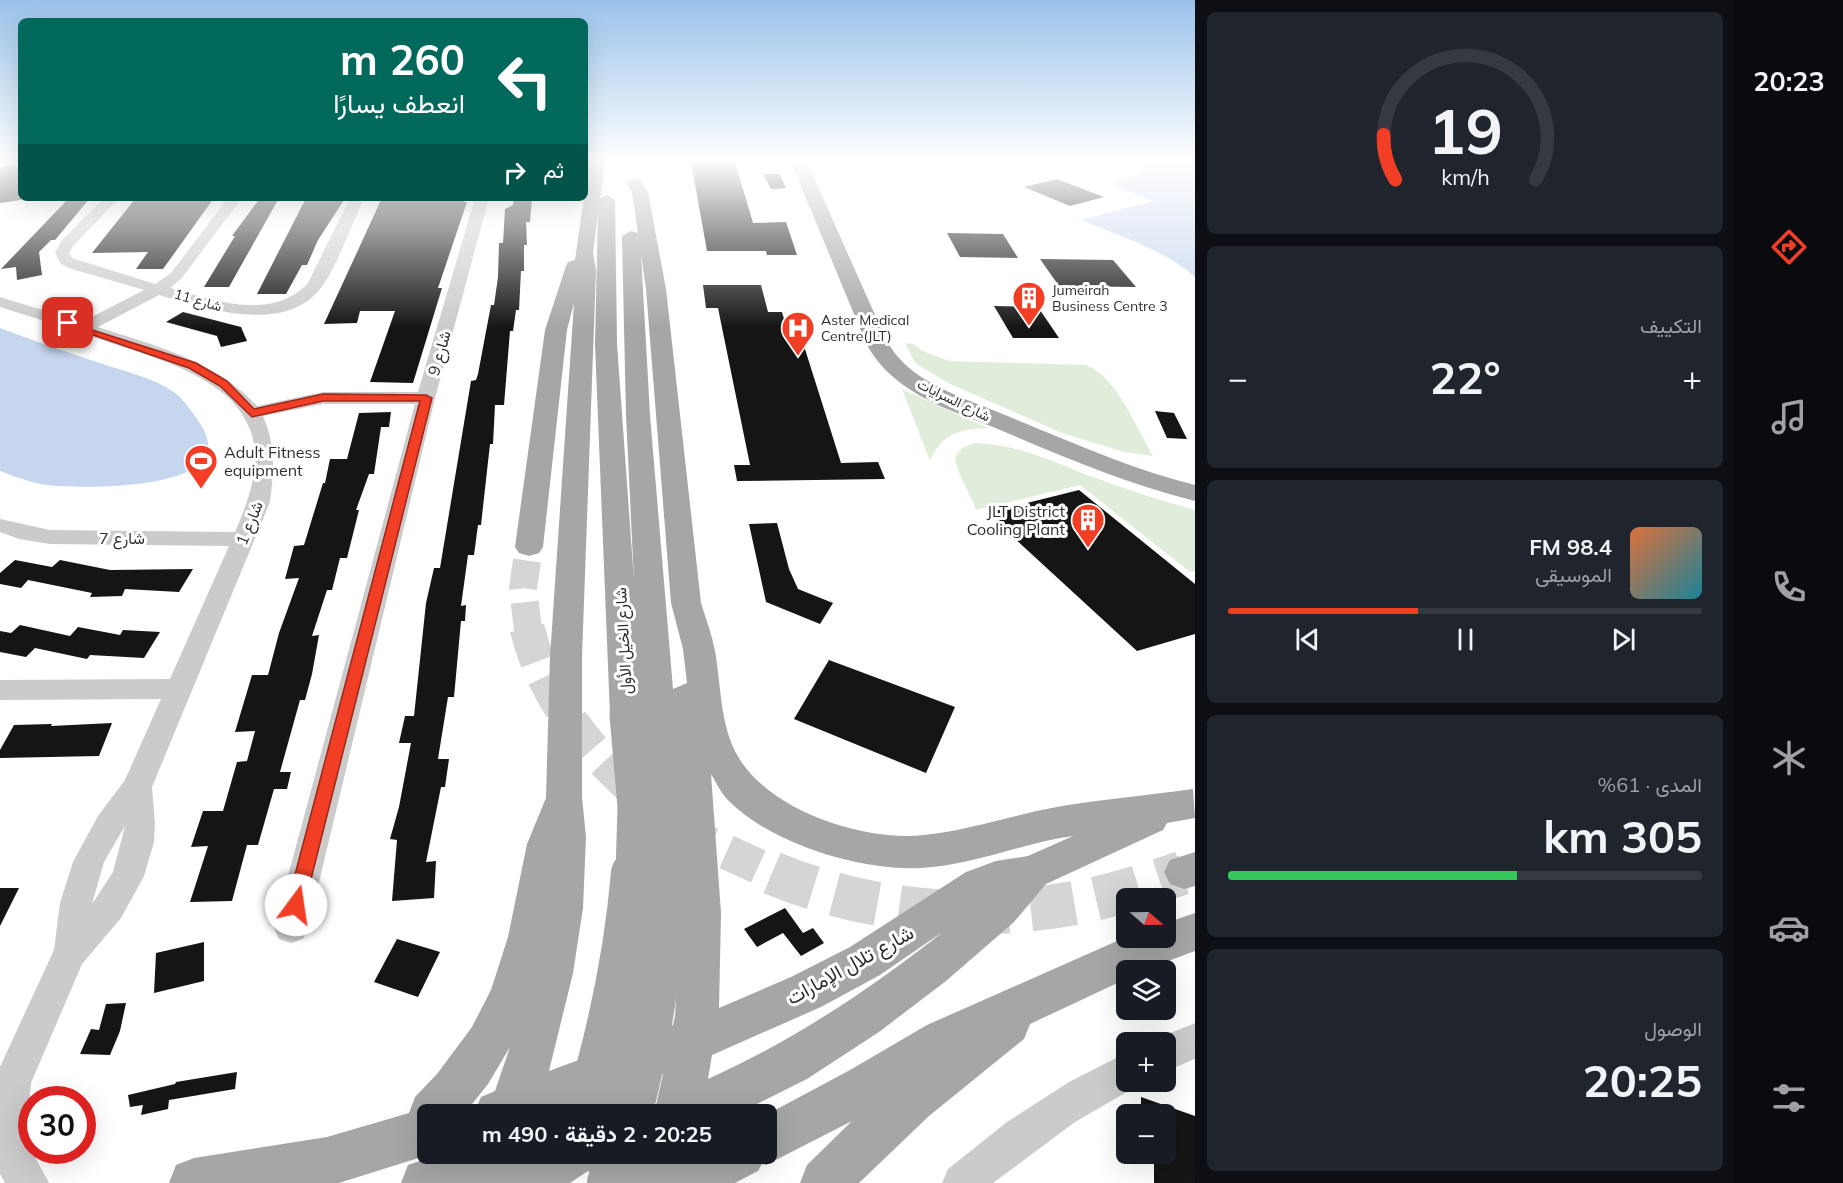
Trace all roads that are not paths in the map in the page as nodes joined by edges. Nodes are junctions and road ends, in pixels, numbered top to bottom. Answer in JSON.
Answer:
{"nodes":[{"id":1,"x":93,"y":217,"type":"edge"},
{"id":2,"x":221,"y":217,"type":"edge"},
{"id":3,"x":347,"y":217,"type":"edge"},
{"id":4,"x":477,"y":217,"type":"edge"},
{"id":5,"x":589,"y":217,"type":"edge"},
{"id":6,"x":607,"y":217,"type":"edge"},
{"id":7,"x":629,"y":217,"type":"edge"},
{"id":8,"x":644,"y":217,"type":"edge"},
{"id":9,"x":823,"y":217,"type":"edge"},
{"id":10,"x":584,"y":254,"type":"junction"},
{"id":11,"x":158,"y":289,"type":"junction"},
{"id":12,"x":0,"y":302,"type":"edge"},
{"id":13,"x":83,"y":328,"type":"junction"},
{"id":14,"x":426,"y":398,"type":"junction"},
{"id":15,"x":252,"y":413,"type":"junction"},
{"id":16,"x":1195,"y":493,"type":"edge"},
{"id":17,"x":4,"y":525,"type":"dead end"},
{"id":18,"x":243,"y":539,"type":"junction"},
{"id":19,"x":529,"y":547,"type":"tunnel mouth"},
{"id":20,"x":686,"y":603,"type":"junction"},
{"id":21,"x":177,"y":688,"type":"junction"},
{"id":22,"x":0,"y":690,"type":"edge"},
{"id":23,"x":643,"y":715,"type":"junction"},
{"id":24,"x":137,"y":787,"type":"junction"},
{"id":25,"x":564,"y":797,"type":"junction"},
{"id":26,"x":1194,"y":804,"type":"edge"},
{"id":27,"x":1032,"y":872,"type":"junction"},
{"id":28,"x":291,"y":928,"type":"dead end"},
{"id":29,"x":1195,"y":932,"type":"edge"},
{"id":30,"x":71,"y":950,"type":"junction"},
{"id":31,"x":1055,"y":990,"type":"junction"},
{"id":32,"x":692,"y":1041,"type":"junction"},
{"id":33,"x":1195,"y":1041,"type":"edge"},
{"id":34,"x":1176,"y":1049,"type":"edge"},
{"id":35,"x":1116,"y":1077,"type":"edge"},
{"id":36,"x":6,"y":1091,"type":"edge"},
{"id":37,"x":442,"y":1104,"type":"edge"},
{"id":38,"x":516,"y":1104,"type":"edge"},
{"id":39,"x":533,"y":1104,"type":"edge"},
{"id":40,"x":572,"y":1104,"type":"edge"},
{"id":41,"x":630,"y":1104,"type":"edge"},
{"id":42,"x":632,"y":1104,"type":"edge"},
{"id":43,"x":690,"y":1104,"type":"edge"},
{"id":44,"x":706,"y":1104,"type":"edge"},
{"id":45,"x":417,"y":1127,"type":"edge"},
{"id":46,"x":777,"y":1135,"type":"edge"},
{"id":47,"x":568,"y":1164,"type":"edge"},
{"id":48,"x":599,"y":1164,"type":"edge"},
{"id":49,"x":615,"y":1164,"type":"edge"},
{"id":50,"x":617,"y":1164,"type":"edge"},
{"id":51,"x":700,"y":1164,"type":"edge"},
{"id":52,"x":676,"y":1170,"type":"edge"},
{"id":53,"x":29,"y":1183,"type":"edge"},
{"id":54,"x":194,"y":1183,"type":"edge"},
{"id":55,"x":562,"y":1183,"type":"edge"},
{"id":56,"x":609,"y":1183,"type":"edge"},
{"id":57,"x":615,"y":1183,"type":"edge"},
{"id":58,"x":641,"y":1183,"type":"edge"},
{"id":59,"x":825,"y":1183,"type":"edge"},
{"id":60,"x":962,"y":1183,"type":"edge"}],
"edges":[{"from":1,"to":11,"type":"street","name":"شارع 11"},
{"from":2,"to":11,"type":"street"},
{"from":3,"to":11,"type":"street","name":"شارع 11"},
{"from":4,"to":14,"type":"street","name":"شارع 9"},
{"from":5,"to":10,"type":"main road"},
{"from":6,"to":23,"type":"main road","name":"شارع الخيل الأول"},
{"from":7,"to":23,"type":"main road","name":"شارع الخيل الأول"},
{"from":8,"to":20,"type":"main road"},
{"from":9,"to":16,"type":"main road","name":"شارع السرايات"},
{"from":10,"to":19,"type":"main road"},
{"from":10,"to":25,"type":"main road"},
{"from":11,"to":13,"type":"street"},
{"from":12,"to":13,"type":"street","name":"شارع 1"},
{"from":13,"to":15,"type":"street","name":"شارع 1"},
{"from":14,"to":15,"type":"street"},
{"from":14,"to":28,"type":"street","name":"شارع 9"},
{"from":15,"to":18,"type":"street","name":"شارع 1"},
{"from":17,"to":18,"type":"street","name":"شارع 7"},
{"from":18,"to":21,"type":"street","name":"شارع 1"},
{"from":20,"to":26,"type":"main road"},
{"from":20,"to":32,"type":"main road"},
{"from":21,"to":22,"type":"street"},
{"from":21,"to":24,"type":"street","name":"شارع 1"},
{"from":23,"to":39,"type":"main road","name":"شارع الخيل الأول","bridge":true},
{"from":23,"to":42,"type":"main road","name":"شارع الخيل الأول","bridge":true},
{"from":24,"to":30,"type":"street"},
{"from":24,"to":30,"type":"street"},
{"from":25,"to":37,"type":"main road"},
{"from":25,"to":38,"type":"main road"},
{"from":26,"to":27,"type":"main road","name":"شارع تلال الإمارات"},
{"from":27,"to":32,"type":"main road","name":"شارع تلال الإمارات"},
{"from":27,"to":44,"type":"main road"},
{"from":29,"to":31,"type":"main road"},
{"from":30,"to":36,"type":"street"},
{"from":31,"to":46,"type":"main road"},
{"from":31,"to":59,"type":"main road"},
{"from":32,"to":40,"type":"main road","name":"شارع تلال الإمارات"},
{"from":32,"to":41,"type":"main road"},
{"from":32,"to":43,"type":"main road"},
{"from":33,"to":34,"type":"street"},
{"from":35,"to":60,"type":"street"},
{"from":36,"to":53,"type":"street"},
{"from":45,"to":54,"type":"main road"},
{"from":47,"to":55,"type":"main road"},
{"from":48,"to":57,"type":"main road"},
{"from":49,"to":56,"type":"main road","bridge":true},
{"from":50,"to":58,"type":"main road"},
{"from":51,"to":52,"type":"main road"}]}
